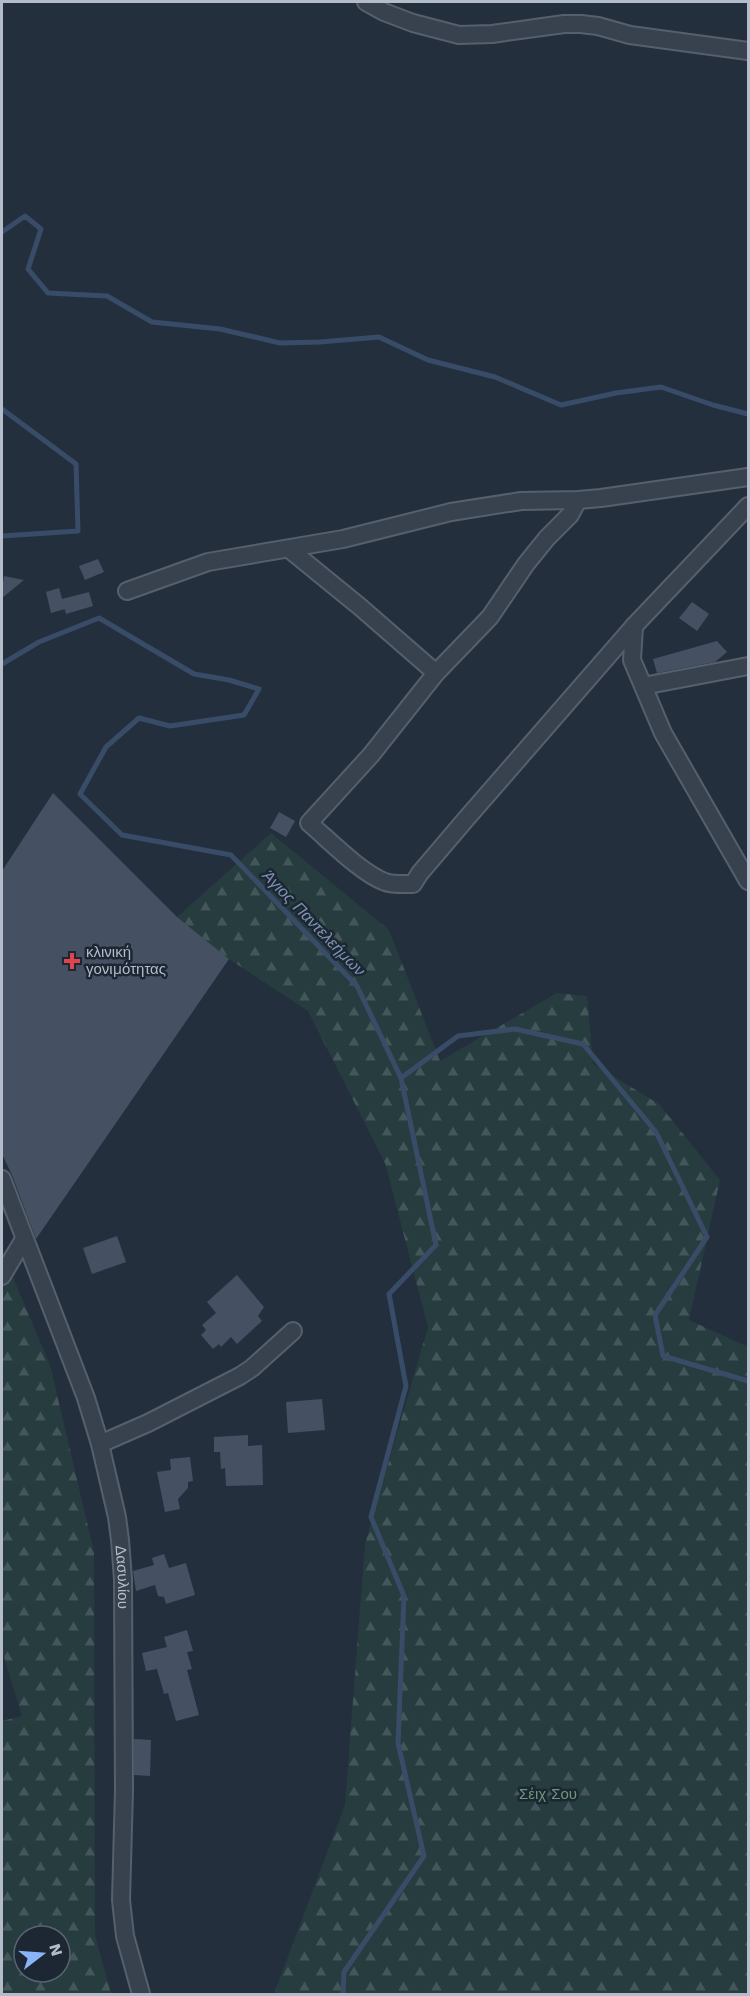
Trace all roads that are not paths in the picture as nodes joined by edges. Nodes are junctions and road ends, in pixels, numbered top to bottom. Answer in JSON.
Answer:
{"nodes":[{"id":1,"x":366,"y":2,"type":"edge"},
{"id":2,"x":748,"y":51,"type":"edge"},
{"id":3,"x":748,"y":477,"type":"edge"},
{"id":4,"x":578,"y":500,"type":"junction"},
{"id":5,"x":748,"y":506,"type":"edge"},
{"id":6,"x":289,"y":549,"type":"junction"},
{"id":7,"x":127,"y":591,"type":"dead end"},
{"id":8,"x":634,"y":626,"type":"junction"},
{"id":9,"x":748,"y":666,"type":"edge"},
{"id":10,"x":436,"y":673,"type":"junction"},
{"id":11,"x":643,"y":686,"type":"junction"},
{"id":12,"x":748,"y":882,"type":"edge"},
{"id":13,"x":2,"y":1179,"type":"edge"},
{"id":14,"x":24,"y":1239,"type":"junction"},
{"id":15,"x":2,"y":1276,"type":"edge"},
{"id":16,"x":293,"y":1331,"type":"dead end"},
{"id":17,"x":100,"y":1444,"type":"junction"},
{"id":18,"x":141,"y":1995,"type":"edge"}],
"edges":[{"from":1,"to":2,"type":"street"},
{"from":3,"to":4,"type":"street"},
{"from":4,"to":6,"type":"street"},
{"from":4,"to":10,"type":"street"},
{"from":5,"to":8,"type":"street"},
{"from":6,"to":7,"type":"street"},
{"from":6,"to":10,"type":"street"},
{"from":8,"to":10,"type":"street"},
{"from":8,"to":11,"type":"street"},
{"from":9,"to":11,"type":"street"},
{"from":11,"to":12,"type":"street"},
{"from":13,"to":14,"type":"street","name":"Δασυλίου"},
{"from":14,"to":15,"type":"street"},
{"from":14,"to":17,"type":"street","name":"Δασυλίου"},
{"from":16,"to":17,"type":"street"},
{"from":17,"to":18,"type":"street","name":"Δασυλίου"}]}
